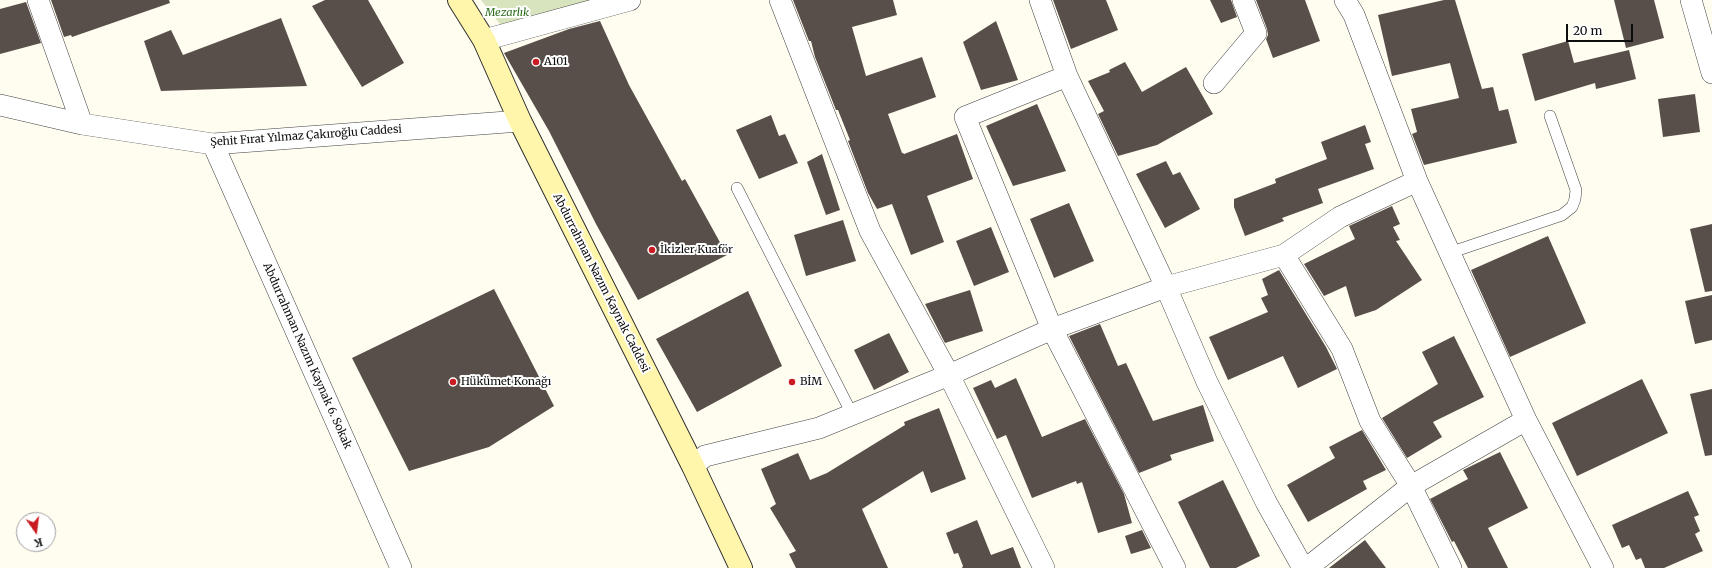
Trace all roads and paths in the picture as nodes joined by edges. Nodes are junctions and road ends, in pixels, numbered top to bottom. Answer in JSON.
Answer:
{"nodes":[{"id":1,"x":38,"y":0,"type":"edge"},
{"id":2,"x":459,"y":0,"type":"edge"},
{"id":3,"x":630,"y":0,"type":"edge"},
{"id":4,"x":780,"y":0,"type":"edge"},
{"id":5,"x":1040,"y":0,"type":"edge"},
{"id":6,"x":1242,"y":0,"type":"edge"},
{"id":7,"x":1345,"y":0,"type":"edge"},
{"id":8,"x":1691,"y":0,"type":"edge"},
{"id":9,"x":484,"y":40,"type":"junction"},
{"id":10,"x":1712,"y":72,"type":"edge"},
{"id":11,"x":1067,"y":76,"type":"junction"},
{"id":12,"x":1214,"y":84,"type":"dead end"},
{"id":13,"x":0,"y":104,"type":"edge"},
{"id":14,"x":1550,"y":116,"type":"dead end"},
{"id":15,"x":520,"y":121,"type":"junction"},
{"id":16,"x":82,"y":124,"type":"junction"},
{"id":17,"x":213,"y":144,"type":"junction"},
{"id":18,"x":1417,"y":181,"type":"junction"},
{"id":19,"x":737,"y":188,"type":"dead end"},
{"id":20,"x":1449,"y":253,"type":"junction"},
{"id":21,"x":1284,"y":255,"type":"junction"},
{"id":22,"x":1166,"y":287,"type":"junction"},
{"id":23,"x":1052,"y":329,"type":"junction"},
{"id":24,"x":949,"y":375,"type":"junction"},
{"id":25,"x":852,"y":414,"type":"junction"},
{"id":26,"x":1526,"y":420,"type":"junction"},
{"id":27,"x":693,"y":466,"type":"junction"},
{"id":28,"x":1411,"y":486,"type":"junction"},
{"id":29,"x":401,"y":568,"type":"edge"},
{"id":30,"x":741,"y":568,"type":"edge"},
{"id":31,"x":1044,"y":568,"type":"edge"},
{"id":32,"x":1175,"y":568,"type":"edge"},
{"id":33,"x":1302,"y":568,"type":"edge"},
{"id":34,"x":1307,"y":568,"type":"edge"},
{"id":35,"x":1451,"y":568,"type":"edge"},
{"id":36,"x":1603,"y":568,"type":"edge"}],
"edges":[{"from":1,"to":16,"type":"street"},
{"from":2,"to":9,"type":"street","name":"Abdurrahman Nazım Kaynak Caddesi"},
{"from":3,"to":9,"type":"street"},
{"from":4,"to":24,"type":"street"},
{"from":5,"to":11,"type":"street"},
{"from":6,"to":12,"type":"street"},
{"from":7,"to":18,"type":"street"},
{"from":8,"to":10,"type":"street"},
{"from":9,"to":15,"type":"street","name":"Abdurrahman Nazım Kaynak Caddesi"},
{"from":11,"to":22,"type":"street"},
{"from":11,"to":23,"type":"street"},
{"from":13,"to":16,"type":"street","name":"Şehit Fırat Yılmaz Çakıroğlu Caddesi"},
{"from":14,"to":20,"type":"lane"},
{"from":15,"to":17,"type":"street","name":"Şehit Fırat Yılmaz Çakıroğlu Caddesi"},
{"from":15,"to":27,"type":"street","name":"Abdurrahman Nazım Kaynak Caddesi"},
{"from":16,"to":17,"type":"street","name":"Şehit Fırat Yılmaz Çakıroğlu Caddesi"},
{"from":17,"to":29,"type":"street","name":"Abdurrahman Nazım Kaynak 6. Sokak"},
{"from":18,"to":20,"type":"street"},
{"from":18,"to":21,"type":"street"},
{"from":19,"to":25,"type":"lane"},
{"from":20,"to":26,"type":"street"},
{"from":21,"to":22,"type":"street"},
{"from":21,"to":28,"type":"street"},
{"from":22,"to":23,"type":"street"},
{"from":22,"to":33,"type":"street"},
{"from":23,"to":24,"type":"street"},
{"from":23,"to":32,"type":"street"},
{"from":24,"to":25,"type":"street"},
{"from":24,"to":31,"type":"street"},
{"from":25,"to":27,"type":"street"},
{"from":26,"to":28,"type":"street"},
{"from":26,"to":36,"type":"street"},
{"from":27,"to":30,"type":"street","name":"Abdurrahman Nazım Kaynak Caddesi"},
{"from":28,"to":34,"type":"street"},
{"from":28,"to":35,"type":"street"}]}
